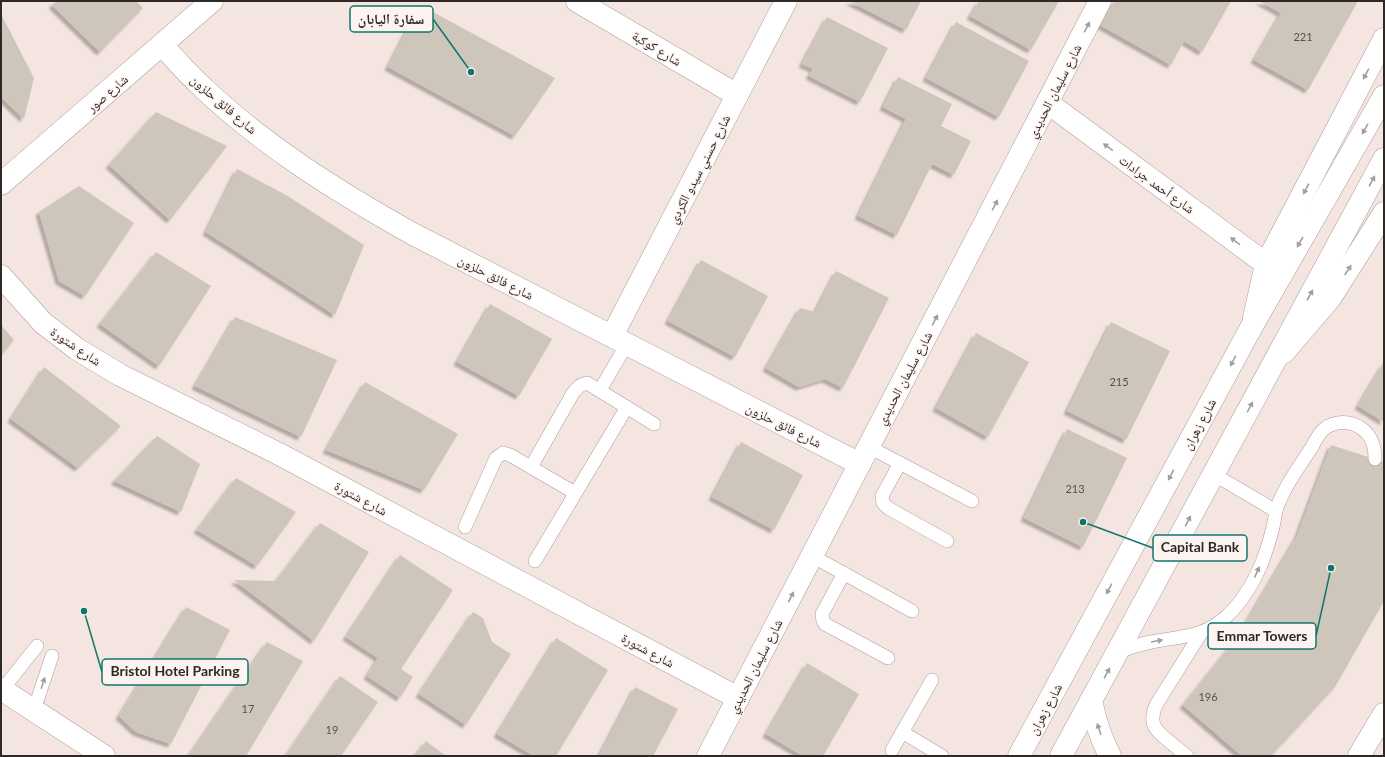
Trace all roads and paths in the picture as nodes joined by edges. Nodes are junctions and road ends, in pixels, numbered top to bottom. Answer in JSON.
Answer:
{"nodes":[{"id":1,"x":212,"y":1,"type":"edge"},
{"id":2,"x":577,"y":1,"type":"edge"},
{"id":3,"x":786,"y":1,"type":"edge"},
{"id":4,"x":1100,"y":1,"type":"edge"},
{"id":5,"x":1384,"y":39,"type":"edge"},
{"id":6,"x":162,"y":46,"type":"junction"},
{"id":7,"x":737,"y":96,"type":"junction"},
{"id":8,"x":1384,"y":96,"type":"edge"},
{"id":9,"x":1048,"y":103,"type":"junction"},
{"id":10,"x":1384,"y":159,"type":"edge"},
{"id":11,"x":1,"y":184,"type":"edge"},
{"id":12,"x":1384,"y":213,"type":"edge"},
{"id":13,"x":1266,"y":264,"type":"junction"},
{"id":14,"x":1,"y":276,"type":"edge"},
{"id":15,"x":1252,"y":326,"type":"junction"},
{"id":16,"x":619,"y":340,"type":"junction"},
{"id":17,"x":1271,"y":366,"type":"junction"},
{"id":18,"x":600,"y":390,"type":"junction"},
{"id":19,"x":627,"y":407,"type":"junction"},
{"id":20,"x":654,"y":424,"type":"dead end"},
{"id":21,"x":864,"y":456,"type":"junction"},
{"id":22,"x":1375,"y":459,"type":"dead end"},
{"id":23,"x":900,"y":463,"type":"junction"},
{"id":24,"x":531,"y":468,"type":"junction"},
{"id":25,"x":1213,"y":474,"type":"junction"},
{"id":26,"x":575,"y":494,"type":"junction"},
{"id":27,"x":972,"y":500,"type":"dead end"},
{"id":28,"x":1276,"y":511,"type":"junction"},
{"id":29,"x":464,"y":527,"type":"dead end"},
{"id":30,"x":948,"y":540,"type":"dead end"},
{"id":31,"x":812,"y":556,"type":"junction"},
{"id":32,"x":535,"y":561,"type":"dead end"},
{"id":33,"x":844,"y":574,"type":"junction"},
{"id":34,"x":912,"y":612,"type":"dead end"},
{"id":35,"x":1201,"y":633,"type":"junction"},
{"id":36,"x":37,"y":646,"type":"dead end"},
{"id":37,"x":1119,"y":651,"type":"junction"},
{"id":38,"x":52,"y":656,"type":"dead end"},
{"id":39,"x":888,"y":658,"type":"dead end"},
{"id":40,"x":932,"y":680,"type":"dead end"},
{"id":41,"x":2,"y":690,"type":"edge"},
{"id":42,"x":738,"y":698,"type":"junction"},
{"id":43,"x":1091,"y":700,"type":"junction"},
{"id":44,"x":34,"y":710,"type":"junction"},
{"id":45,"x":1384,"y":714,"type":"edge"},
{"id":46,"x":902,"y":732,"type":"junction"},
{"id":47,"x":892,"y":750,"type":"dead end"},
{"id":48,"x":104,"y":756,"type":"edge"},
{"id":49,"x":708,"y":756,"type":"edge"},
{"id":50,"x":942,"y":756,"type":"edge"},
{"id":51,"x":1019,"y":756,"type":"edge"},
{"id":52,"x":1061,"y":756,"type":"edge"},
{"id":53,"x":1110,"y":756,"type":"edge"},
{"id":54,"x":1187,"y":756,"type":"edge"},
{"id":55,"x":1358,"y":756,"type":"edge"}],
"edges":[{"from":1,"to":6,"type":"street","name":"شارع صور"},
{"from":2,"to":7,"type":"street","name":"شارع كوكبة"},
{"from":3,"to":7,"type":"street","name":"شارع حسني سيدو الكردي"},
{"from":9,"to":4,"type":"street","name":"شارع سليمان الحديدي","one_way":true},
{"from":5,"to":13,"type":"street","one_way":true},
{"from":6,"to":11,"type":"street","name":"شارع صور"},
{"from":6,"to":16,"type":"street","name":"شارع فائق حلزون"},
{"from":7,"to":16,"type":"street","name":"شارع حسني سيدو الكردي"},
{"from":8,"to":15,"type":"street","name":"شارع زهران","one_way":true},
{"from":13,"to":9,"type":"street","name":"شارع أحمد جرادات","one_way":true},
{"from":21,"to":9,"type":"street","name":"شارع سليمان الحديدي","one_way":true},
{"from":17,"to":10,"type":"street","one_way":true},
{"from":17,"to":12,"type":"street","one_way":true},
{"from":13,"to":15,"type":"street"},
{"from":14,"to":42,"type":"street","name":"شارع شتورة"},
{"from":15,"to":51,"type":"street","name":"شارع زهران","one_way":true},
{"from":16,"to":18,"type":"lane"},
{"from":16,"to":21,"type":"street","name":"شارع فائق حلزون"},
{"from":25,"to":17,"type":"street","one_way":true},
{"from":18,"to":19,"type":"lane"},
{"from":18,"to":24,"type":"lane"},
{"from":19,"to":20,"type":"lane"},
{"from":19,"to":26,"type":"lane"},
{"from":21,"to":23,"type":"lane"},
{"from":21,"to":31,"type":"street","name":"شارع سليمان الحديدي"},
{"from":22,"to":28,"type":"lane"},
{"from":23,"to":27,"type":"lane"},
{"from":23,"to":30,"type":"lane"},
{"from":24,"to":26,"type":"lane"},
{"from":24,"to":29,"type":"lane"},
{"from":25,"to":28,"type":"lane"},
{"from":37,"to":25,"type":"street","one_way":true},
{"from":26,"to":32,"type":"lane"},
{"from":35,"to":28,"type":"lane","one_way":true},
{"from":31,"to":33,"type":"lane"},
{"from":42,"to":31,"type":"street","name":"شارع سليمان الحديدي","one_way":true},
{"from":33,"to":34,"type":"lane"},
{"from":33,"to":39,"type":"lane"},
{"from":37,"to":35,"type":"lane","one_way":true},
{"from":35,"to":54,"type":"lane"},
{"from":36,"to":41,"type":"lane"},
{"from":43,"to":37,"type":"street","one_way":true},
{"from":44,"to":38,"type":"lane","one_way":true},
{"from":40,"to":46,"type":"lane"},
{"from":41,"to":44,"type":"street"},
{"from":42,"to":49,"type":"street","name":"شارع سليمان الحديدي"},
{"from":43,"to":52,"type":"street"},
{"from":53,"to":43,"type":"street","one_way":true},
{"from":44,"to":48,"type":"street"},
{"from":45,"to":55,"type":"street"},
{"from":46,"to":47,"type":"lane"},
{"from":46,"to":50,"type":"lane"}]}
